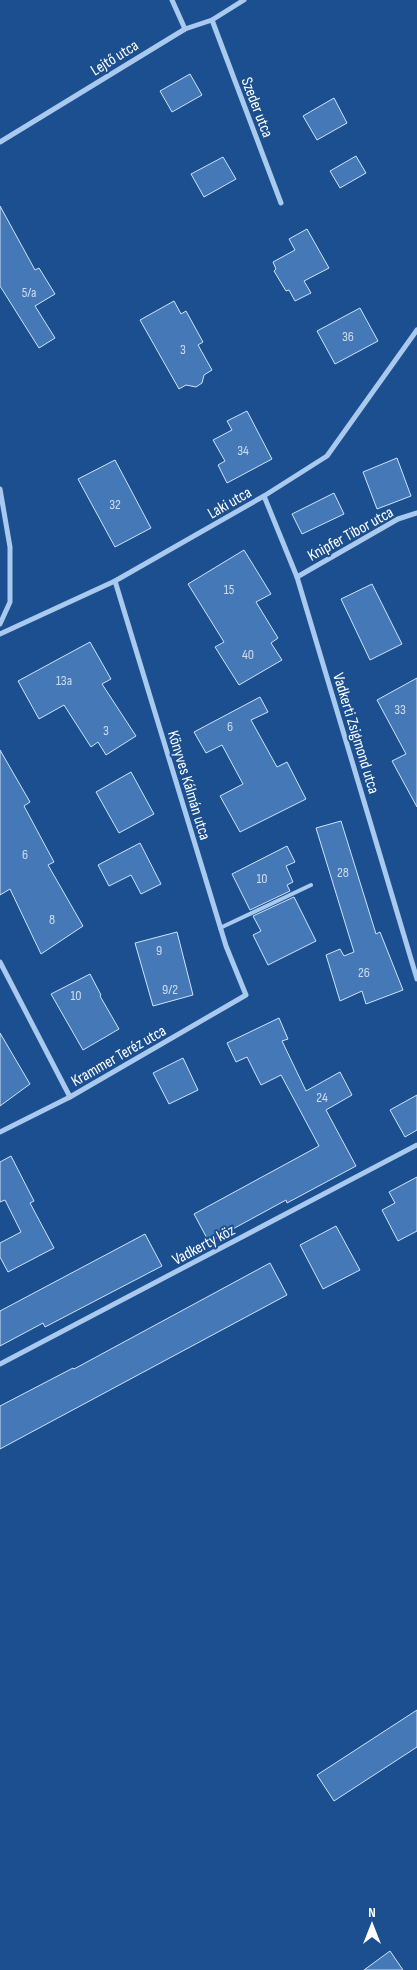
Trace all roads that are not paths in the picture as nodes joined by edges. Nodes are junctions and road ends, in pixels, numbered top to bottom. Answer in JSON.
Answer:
{"nodes":[{"id":1,"x":172,"y":0,"type":"edge"},
{"id":2,"x":244,"y":0,"type":"edge"},
{"id":3,"x":212,"y":20,"type":"junction"},
{"id":4,"x":185,"y":28,"type":"junction"},
{"id":5,"x":0,"y":142,"type":"edge"},
{"id":6,"x":281,"y":203,"type":"dead end"},
{"id":7,"x":417,"y":330,"type":"edge"},
{"id":8,"x":0,"y":489,"type":"edge"},
{"id":9,"x":264,"y":496,"type":"junction"},
{"id":10,"x":417,"y":513,"type":"edge"},
{"id":11,"x":297,"y":577,"type":"junction"},
{"id":12,"x":115,"y":581,"type":"junction"},
{"id":13,"x":0,"y":624,"type":"edge"},
{"id":14,"x":0,"y":634,"type":"edge"},
{"id":15,"x":311,"y":885,"type":"dead end"},
{"id":16,"x":220,"y":928,"type":"junction"},
{"id":17,"x":0,"y":962,"type":"edge"},
{"id":18,"x":417,"y":979,"type":"edge"},
{"id":19,"x":246,"y":995,"type":"joint"},
{"id":20,"x":70,"y":1097,"type":"junction"},
{"id":21,"x":0,"y":1132,"type":"edge"},
{"id":22,"x":417,"y":1145,"type":"edge"},
{"id":23,"x":0,"y":1364,"type":"edge"}],
"edges":[{"from":1,"to":4,"type":"street"},
{"from":2,"to":3,"type":"street","name":"Lejtő utca"},
{"from":3,"to":4,"type":"street","name":"Lejtő utca"},
{"from":3,"to":6,"type":"street","name":"Szeder utca"},
{"from":4,"to":5,"type":"street","name":"Lejtő utca"},
{"from":7,"to":9,"type":"street","name":"Laki utca"},
{"from":8,"to":13,"type":"street"},
{"from":9,"to":11,"type":"street","name":"Vadkerti Zsigmond utca"},
{"from":9,"to":12,"type":"street","name":"Laki utca"},
{"from":10,"to":11,"type":"street","name":"Knipfer Tibor utca"},
{"from":11,"to":18,"type":"street","name":"Vadkerti Zsigmond utca"},
{"from":12,"to":14,"type":"street","name":"Laki utca"},
{"from":12,"to":16,"type":"street","name":"Könyves Kálmán utca"},
{"from":15,"to":16,"type":"lane"},
{"from":16,"to":19,"type":"street","name":"Könyves Kálmán utca"},
{"from":17,"to":20,"type":"street"},
{"from":19,"to":20,"type":"street","name":"Krammer Teréz utca"},
{"from":20,"to":21,"type":"street","name":"Krammer Teréz utca"},
{"from":22,"to":23,"type":"street","name":"Vadkerty köz"}]}
